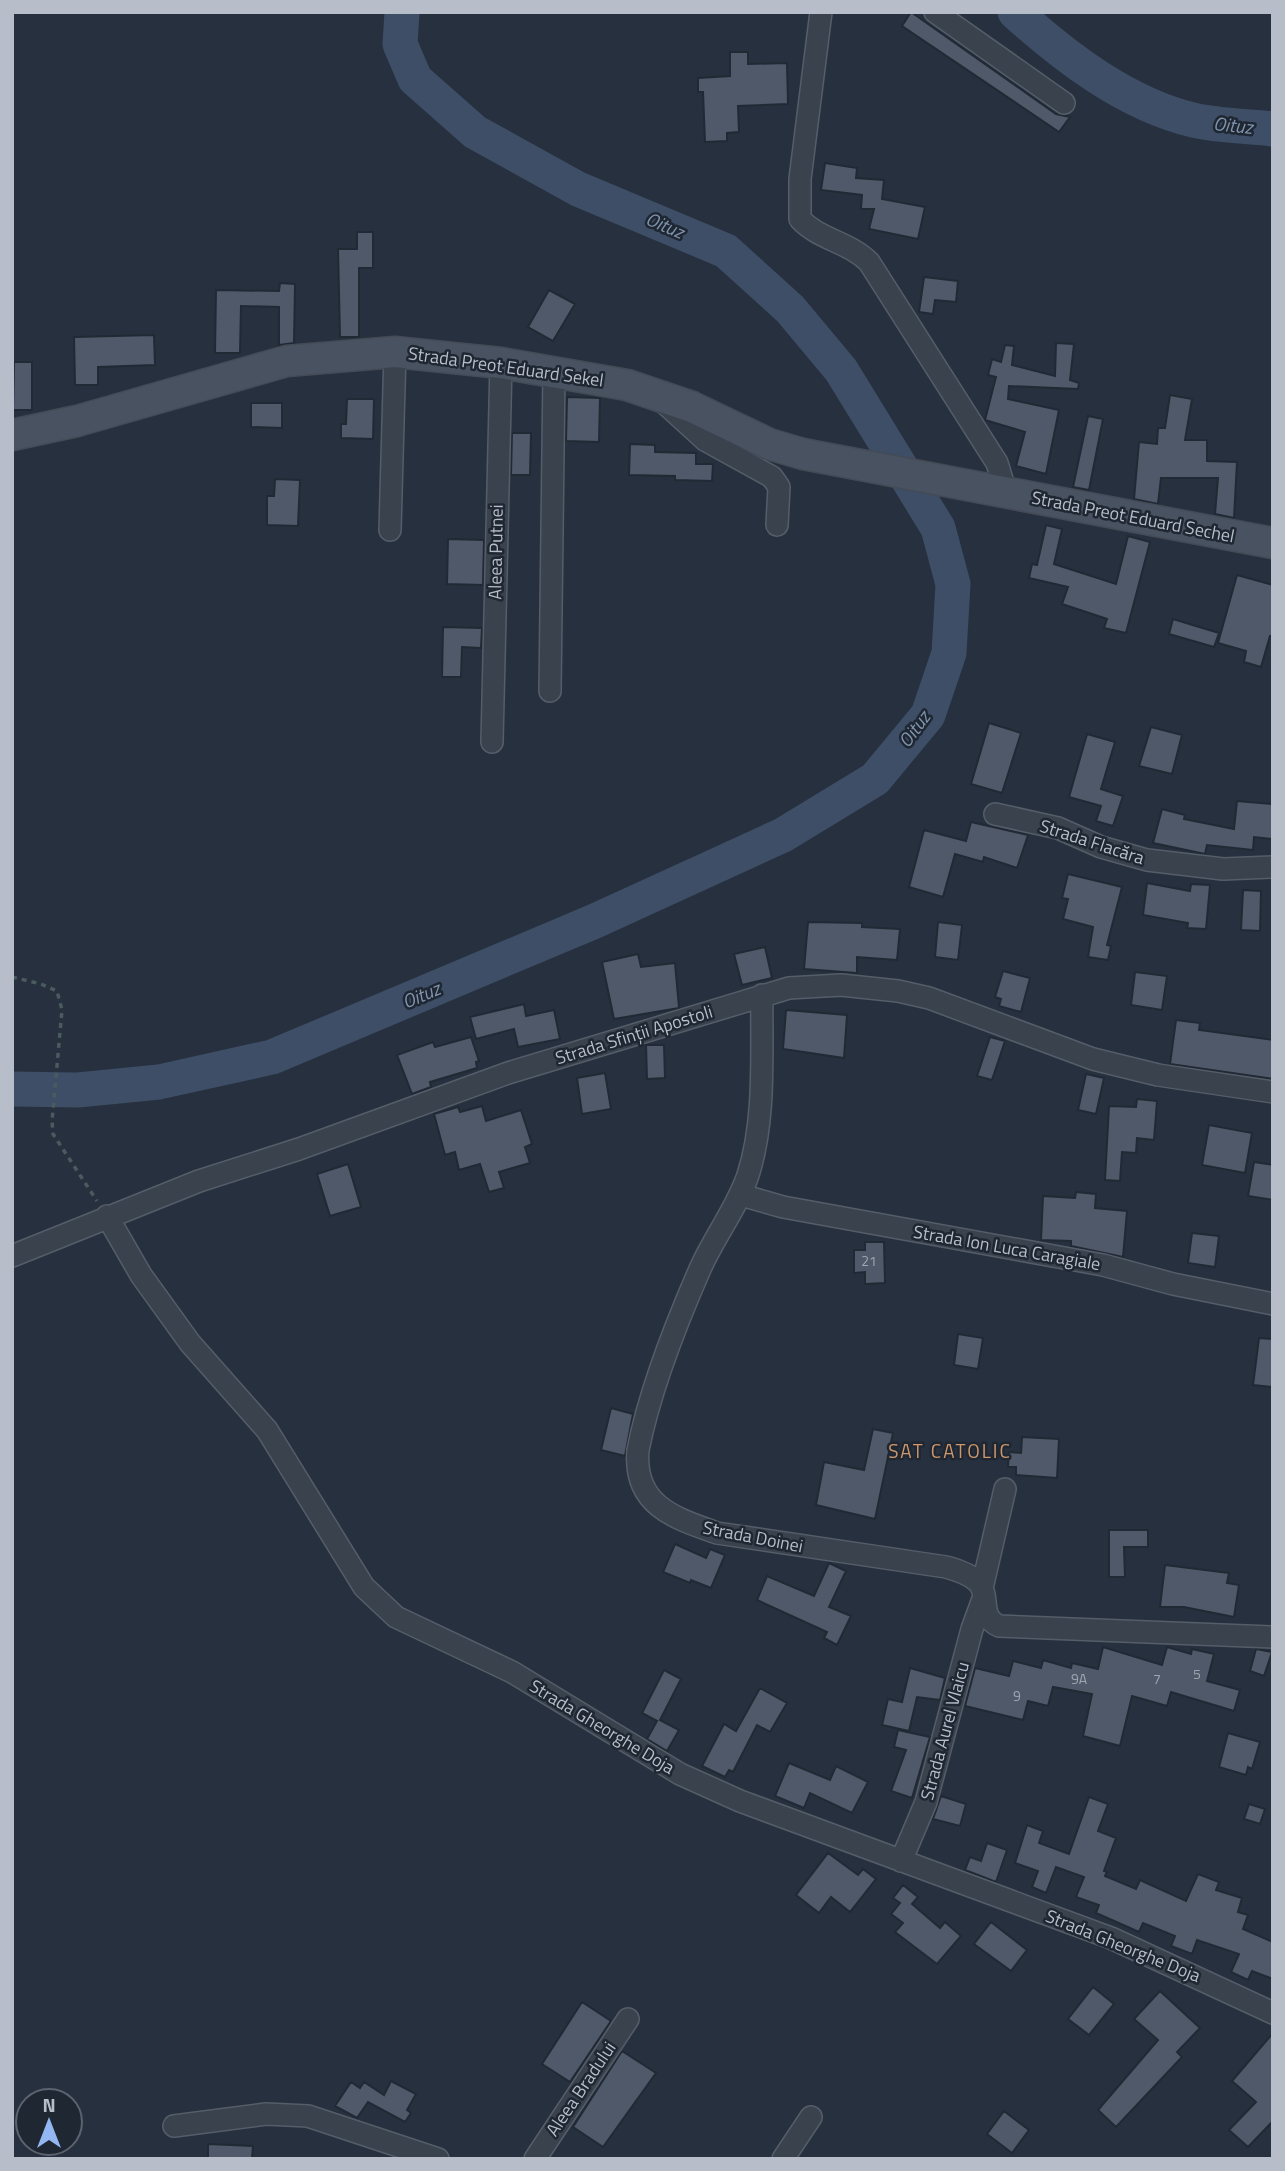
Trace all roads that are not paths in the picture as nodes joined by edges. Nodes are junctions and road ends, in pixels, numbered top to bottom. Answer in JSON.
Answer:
{"nodes":[{"id":1,"x":821,"y":12,"type":"edge"},
{"id":2,"x":934,"y":12,"type":"edge"},
{"id":3,"x":1064,"y":103,"type":"dead end"},
{"id":4,"x":395,"y":352,"type":"junction"},
{"id":5,"x":501,"y":363,"type":"junction"},
{"id":6,"x":554,"y":371,"type":"junction"},
{"id":7,"x":654,"y":393,"type":"junction"},
{"id":8,"x":12,"y":435,"type":"edge"},
{"id":9,"x":999,"y":492,"type":"junction"},
{"id":10,"x":777,"y":525,"type":"dead end"},
{"id":11,"x":390,"y":530,"type":"dead end"},
{"id":12,"x":1273,"y":543,"type":"edge"},
{"id":13,"x":550,"y":691,"type":"dead end"},
{"id":14,"x":492,"y":742,"type":"dead end"},
{"id":15,"x":995,"y":814,"type":"dead end"},
{"id":16,"x":1273,"y":867,"type":"edge"},
{"id":17,"x":762,"y":995,"type":"junction"},
{"id":18,"x":1273,"y":1092,"type":"edge"},
{"id":19,"x":741,"y":1195,"type":"junction"},
{"id":20,"x":107,"y":1216,"type":"junction"},
{"id":21,"x":12,"y":1256,"type":"edge"},
{"id":22,"x":1273,"y":1304,"type":"edge"},
{"id":23,"x":1005,"y":1489,"type":"dead end"},
{"id":24,"x":982,"y":1594,"type":"junction"},
{"id":25,"x":1273,"y":1637,"type":"edge"},
{"id":26,"x":901,"y":1861,"type":"junction"},
{"id":27,"x":1273,"y":2013,"type":"edge"},
{"id":28,"x":628,"y":2020,"type":"dead end"},
{"id":29,"x":811,"y":2117,"type":"dead end"},
{"id":30,"x":174,"y":2126,"type":"dead end"},
{"id":31,"x":406,"y":2154,"type":"edge"},
{"id":32,"x":438,"y":2159,"type":"edge"},
{"id":33,"x":535,"y":2159,"type":"edge"},
{"id":34,"x":783,"y":2159,"type":"edge"}],
"edges":[{"from":1,"to":9,"type":"street"},
{"from":2,"to":3,"type":"street"},
{"from":4,"to":5,"type":"street","name":"Strada Preot Eduard Sekel"},
{"from":4,"to":8,"type":"street","name":"Strada Preot Eduard Sekel"},
{"from":4,"to":11,"type":"street"},
{"from":5,"to":6,"type":"street","name":"Strada Preot Eduard Sekel"},
{"from":5,"to":14,"type":"street","name":"Aleea Putnei"},
{"from":6,"to":7,"type":"street","name":"Strada Preot Eduard Sekel"},
{"from":6,"to":13,"type":"street"},
{"from":7,"to":9,"type":"street","name":"Strada Preot Eduard Sekel"},
{"from":7,"to":10,"type":"street"},
{"from":9,"to":12,"type":"street","name":"Strada Preot Eduard Sechel"},
{"from":15,"to":16,"type":"street","name":"Strada Flacăra"},
{"from":17,"to":18,"type":"street","name":"Strada Sfinții Apostoli"},
{"from":17,"to":19,"type":"street","name":"Strada Doinei"},
{"from":17,"to":20,"type":"street","name":"Strada Sfinții Apostoli"},
{"from":19,"to":22,"type":"street","name":"Strada Ion Luca Caragiale"},
{"from":19,"to":24,"type":"street","name":"Strada Doinei"},
{"from":20,"to":21,"type":"street","name":"Strada Sfinții Apostoli"},
{"from":20,"to":26,"type":"street","name":"Strada Gheorghe Doja"},
{"from":23,"to":24,"type":"street","name":"Strada Aurel Vlaicu"},
{"from":24,"to":25,"type":"street","name":"Strada Doinei"},
{"from":24,"to":26,"type":"street","name":"Strada Aurel Vlaicu"},
{"from":26,"to":27,"type":"street","name":"Strada Gheorghe Doja"},
{"from":28,"to":33,"type":"street","name":"Aleea Bradului"},
{"from":29,"to":34,"type":"street"},
{"from":30,"to":31,"type":"street"},
{"from":31,"to":32,"type":"street"}]}
